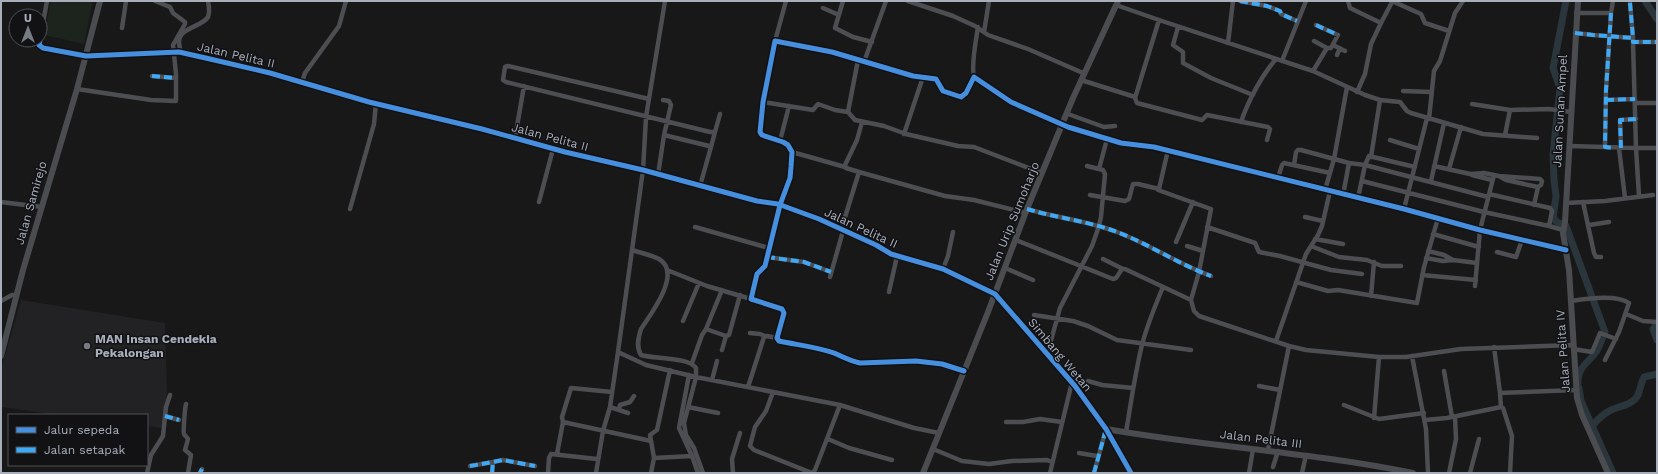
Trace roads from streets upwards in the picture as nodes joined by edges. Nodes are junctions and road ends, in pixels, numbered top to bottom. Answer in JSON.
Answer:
{"nodes":[{"id":1,"x":100,"y":1,"type":"edge"},
{"id":2,"x":126,"y":1,"type":"edge"},
{"id":3,"x":155,"y":1,"type":"edge"},
{"id":4,"x":208,"y":1,"type":"edge"},
{"id":5,"x":346,"y":1,"type":"edge"},
{"id":6,"x":665,"y":1,"type":"edge"},
{"id":7,"x":786,"y":1,"type":"edge"},
{"id":8,"x":844,"y":1,"type":"edge"},
{"id":9,"x":886,"y":1,"type":"edge"},
{"id":10,"x":908,"y":1,"type":"edge"},
{"id":11,"x":989,"y":1,"type":"edge"},
{"id":12,"x":1234,"y":1,"type":"edge"},
{"id":13,"x":1240,"y":1,"type":"edge"},
{"id":14,"x":1306,"y":1,"type":"edge"},
{"id":15,"x":1348,"y":1,"type":"edge"},
{"id":16,"x":1463,"y":1,"type":"edge"},
{"id":17,"x":1578,"y":1,"type":"edge"},
{"id":18,"x":1613,"y":1,"type":"edge"},
{"id":19,"x":919,"y":2,"type":"edge"},
{"id":20,"x":1393,"y":2,"type":"edge"},
{"id":21,"x":1117,"y":3,"type":"edge"},
{"id":22,"x":1630,"y":3,"type":"dead end"},
{"id":23,"x":823,"y":8,"type":"dead end"},
{"id":24,"x":1576,"y":13,"type":"junction"},
{"id":25,"x":1611,"y":13,"type":"junction"},
{"id":26,"x":839,"y":15,"type":"junction"},
{"id":27,"x":1159,"y":20,"type":"junction"},
{"id":28,"x":1297,"y":22,"type":"junction"},
{"id":29,"x":1381,"y":24,"type":"junction"},
{"id":30,"x":1316,"y":25,"type":"dead end"},
{"id":31,"x":186,"y":27,"type":"junction"},
{"id":32,"x":978,"y":27,"type":"junction"},
{"id":33,"x":1178,"y":27,"type":"junction"},
{"id":34,"x":122,"y":28,"type":"dead end"},
{"id":35,"x":1449,"y":31,"type":"junction"},
{"id":36,"x":984,"y":32,"type":"junction"},
{"id":37,"x":1575,"y":33,"type":"junction"},
{"id":38,"x":1610,"y":37,"type":"junction"},
{"id":39,"x":1633,"y":40,"type":"junction"},
{"id":40,"x":775,"y":41,"type":"junction"},
{"id":41,"x":1314,"y":41,"type":"dead end"},
{"id":42,"x":872,"y":42,"type":"junction"},
{"id":43,"x":1657,"y":42,"type":"edge"},
{"id":44,"x":1228,"y":43,"type":"junction"},
{"id":45,"x":1333,"y":45,"type":"junction"},
{"id":46,"x":42,"y":48,"type":"edge"},
{"id":47,"x":1327,"y":48,"type":"junction"},
{"id":48,"x":178,"y":52,"type":"junction"},
{"id":49,"x":1337,"y":55,"type":"dead end"},
{"id":50,"x":86,"y":56,"type":"junction"},
{"id":51,"x":1276,"y":58,"type":"junction"},
{"id":52,"x":858,"y":60,"type":"junction"},
{"id":53,"x":1282,"y":61,"type":"junction"},
{"id":54,"x":864,"y":62,"type":"junction"},
{"id":55,"x":1313,"y":71,"type":"junction"},
{"id":56,"x":1084,"y":73,"type":"junction"},
{"id":57,"x":152,"y":76,"type":"dead end"},
{"id":58,"x":923,"y":77,"type":"junction"},
{"id":59,"x":974,"y":77,"type":"junction"},
{"id":60,"x":176,"y":78,"type":"junction"},
{"id":61,"x":298,"y":80,"type":"junction"},
{"id":62,"x":1081,"y":80,"type":"junction"},
{"id":63,"x":524,"y":86,"type":"junction"},
{"id":64,"x":1348,"y":87,"type":"junction"},
{"id":65,"x":77,"y":89,"type":"junction"},
{"id":66,"x":1403,"y":91,"type":"dead end"},
{"id":67,"x":1357,"y":92,"type":"junction"},
{"id":68,"x":1431,"y":92,"type":"junction"},
{"id":69,"x":1253,"y":95,"type":"junction"},
{"id":70,"x":1135,"y":97,"type":"junction"},
{"id":71,"x":649,"y":99,"type":"junction"},
{"id":72,"x":663,"y":100,"type":"dead end"},
{"id":73,"x":1380,"y":100,"type":"junction"},
{"id":74,"x":1606,"y":100,"type":"junction"},
{"id":75,"x":1635,"y":101,"type":"junction"},
{"id":76,"x":764,"y":102,"type":"junction"},
{"id":77,"x":376,"y":103,"type":"junction"},
{"id":78,"x":1657,"y":103,"type":"edge"},
{"id":79,"x":1472,"y":104,"type":"dead end"},
{"id":80,"x":789,"y":106,"type":"junction"},
{"id":81,"x":1510,"y":110,"type":"junction"},
{"id":82,"x":848,"y":112,"type":"junction"},
{"id":83,"x":1571,"y":112,"type":"junction"},
{"id":84,"x":720,"y":114,"type":"dead end"},
{"id":85,"x":1068,"y":114,"type":"junction"},
{"id":86,"x":646,"y":117,"type":"junction"},
{"id":87,"x":1428,"y":119,"type":"junction"},
{"id":88,"x":1636,"y":119,"type":"junction"},
{"id":89,"x":667,"y":121,"type":"junction"},
{"id":90,"x":862,"y":122,"type":"junction"},
{"id":91,"x":1241,"y":122,"type":"junction"},
{"id":92,"x":1444,"y":123,"type":"junction"},
{"id":93,"x":1062,"y":124,"type":"junction"},
{"id":94,"x":1115,"y":126,"type":"dead end"},
{"id":95,"x":1461,"y":127,"type":"junction"},
{"id":96,"x":716,"y":132,"type":"junction"},
{"id":97,"x":904,"y":134,"type":"junction"},
{"id":98,"x":664,"y":135,"type":"junction"},
{"id":99,"x":1505,"y":135,"type":"junction"},
{"id":100,"x":515,"y":138,"type":"junction"},
{"id":101,"x":1537,"y":138,"type":"dead end"},
{"id":102,"x":1107,"y":139,"type":"junction"},
{"id":103,"x":1268,"y":140,"type":"dead end"},
{"id":104,"x":1390,"y":140,"type":"dead end"},
{"id":105,"x":780,"y":141,"type":"junction"},
{"id":106,"x":1569,"y":146,"type":"junction"},
{"id":107,"x":711,"y":147,"type":"junction"},
{"id":108,"x":1605,"y":147,"type":"junction"},
{"id":109,"x":1620,"y":148,"type":"junction"},
{"id":110,"x":1636,"y":148,"type":"junction"},
{"id":111,"x":1657,"y":148,"type":"edge"},
{"id":112,"x":553,"y":149,"type":"junction"},
{"id":113,"x":1419,"y":149,"type":"junction"},
{"id":114,"x":1168,"y":150,"type":"junction"},
{"id":115,"x":792,"y":152,"type":"junction"},
{"id":116,"x":1371,"y":157,"type":"junction"},
{"id":117,"x":1334,"y":159,"type":"junction"},
{"id":118,"x":1349,"y":163,"type":"junction"},
{"id":119,"x":1294,"y":165,"type":"junction"},
{"id":120,"x":1365,"y":165,"type":"junction"},
{"id":121,"x":1087,"y":166,"type":"dead end"},
{"id":122,"x":1434,"y":166,"type":"junction"},
{"id":123,"x":845,"y":167,"type":"junction"},
{"id":124,"x":1415,"y":167,"type":"junction"},
{"id":125,"x":1099,"y":169,"type":"junction"},
{"id":126,"x":1449,"y":169,"type":"junction"},
{"id":127,"x":643,"y":170,"type":"junction"},
{"id":128,"x":859,"y":172,"type":"junction"},
{"id":129,"x":1042,"y":173,"type":"junction"},
{"id":130,"x":1330,"y":173,"type":"junction"},
{"id":131,"x":658,"y":175,"type":"junction"},
{"id":132,"x":1499,"y":176,"type":"junction"},
{"id":133,"x":1493,"y":177,"type":"junction"},
{"id":134,"x":1278,"y":178,"type":"junction"},
{"id":135,"x":1413,"y":178,"type":"junction"},
{"id":136,"x":1362,"y":181,"type":"junction"},
{"id":137,"x":1431,"y":182,"type":"junction"},
{"id":138,"x":700,"y":186,"type":"junction"},
{"id":139,"x":1538,"y":187,"type":"junction"},
{"id":140,"x":1158,"y":190,"type":"junction"},
{"id":141,"x":1328,"y":191,"type":"junction"},
{"id":142,"x":1408,"y":193,"type":"junction"},
{"id":143,"x":1342,"y":194,"type":"junction"},
{"id":144,"x":1090,"y":195,"type":"dead end"},
{"id":145,"x":1652,"y":195,"type":"dead end"},
{"id":146,"x":1488,"y":196,"type":"junction"},
{"id":147,"x":1639,"y":196,"type":"junction"},
{"id":148,"x":1103,"y":197,"type":"junction"},
{"id":149,"x":1358,"y":198,"type":"junction"},
{"id":150,"x":1625,"y":198,"type":"junction"},
{"id":151,"x":1,"y":202,"type":"edge"},
{"id":152,"x":539,"y":202,"type":"dead end"},
{"id":153,"x":1193,"y":202,"type":"junction"},
{"id":154,"x":1583,"y":202,"type":"junction"},
{"id":155,"x":1566,"y":203,"type":"junction"},
{"id":156,"x":780,"y":204,"type":"junction"},
{"id":157,"x":1534,"y":204,"type":"junction"},
{"id":158,"x":42,"y":207,"type":"junction"},
{"id":159,"x":350,"y":209,"type":"dead end"},
{"id":160,"x":1404,"y":209,"type":"junction"},
{"id":161,"x":1026,"y":211,"type":"junction"},
{"id":162,"x":1484,"y":212,"type":"junction"},
{"id":163,"x":1305,"y":217,"type":"dead end"},
{"id":164,"x":1438,"y":218,"type":"junction"},
{"id":165,"x":1323,"y":221,"type":"junction"},
{"id":166,"x":1609,"y":222,"type":"dead end"},
{"id":167,"x":1589,"y":225,"type":"junction"},
{"id":168,"x":1099,"y":226,"type":"junction"},
{"id":169,"x":1549,"y":226,"type":"junction"},
{"id":170,"x":1564,"y":226,"type":"junction"},
{"id":171,"x":695,"y":227,"type":"dead end"},
{"id":172,"x":1207,"y":227,"type":"junction"},
{"id":173,"x":842,"y":230,"type":"junction"},
{"id":174,"x":1480,"y":230,"type":"junction"},
{"id":175,"x":953,"y":232,"type":"dead end"},
{"id":176,"x":1433,"y":234,"type":"junction"},
{"id":177,"x":1316,"y":239,"type":"junction"},
{"id":178,"x":1016,"y":240,"type":"junction"},
{"id":179,"x":1522,"y":240,"type":"junction"},
{"id":180,"x":1176,"y":242,"type":"dead end"},
{"id":181,"x":1343,"y":244,"type":"dead end"},
{"id":182,"x":1187,"y":246,"type":"dead end"},
{"id":183,"x":1311,"y":246,"type":"junction"},
{"id":184,"x":1479,"y":247,"type":"junction"},
{"id":185,"x":769,"y":248,"type":"junction"},
{"id":186,"x":1566,"y":250,"type":"junction"},
{"id":187,"x":1203,"y":251,"type":"junction"},
{"id":188,"x":1428,"y":251,"type":"junction"},
{"id":189,"x":632,"y":252,"type":"junction"},
{"id":190,"x":1497,"y":252,"type":"dead end"},
{"id":191,"x":897,"y":256,"type":"junction"},
{"id":192,"x":767,"y":257,"type":"junction"},
{"id":193,"x":1601,"y":257,"type":"dead end"},
{"id":194,"x":1426,"y":258,"type":"junction"},
{"id":195,"x":1103,"y":260,"type":"dead end"},
{"id":196,"x":1453,"y":260,"type":"junction"},
{"id":197,"x":1303,"y":262,"type":"junction"},
{"id":198,"x":1374,"y":262,"type":"junction"},
{"id":199,"x":1477,"y":264,"type":"junction"},
{"id":200,"x":1401,"y":266,"type":"dead end"},
{"id":201,"x":1082,"y":267,"type":"junction"},
{"id":202,"x":1005,"y":268,"type":"junction"},
{"id":203,"x":943,"y":269,"type":"junction"},
{"id":204,"x":1123,"y":269,"type":"junction"},
{"id":205,"x":667,"y":270,"type":"junction"},
{"id":206,"x":1199,"y":272,"type":"junction"},
{"id":207,"x":1362,"y":274,"type":"dead end"},
{"id":208,"x":1422,"y":275,"type":"junction"},
{"id":209,"x":1211,"y":276,"type":"dead end"},
{"id":210,"x":1033,"y":280,"type":"dead end"},
{"id":211,"x":1476,"y":280,"type":"junction"},
{"id":212,"x":699,"y":282,"type":"junction"},
{"id":213,"x":1296,"y":282,"type":"junction"},
{"id":214,"x":1475,"y":286,"type":"dead end"},
{"id":215,"x":1163,"y":287,"type":"junction"},
{"id":216,"x":722,"y":290,"type":"junction"},
{"id":217,"x":889,"y":292,"type":"dead end"},
{"id":218,"x":995,"y":294,"type":"junction"},
{"id":219,"x":17,"y":295,"type":"junction"},
{"id":220,"x":740,"y":296,"type":"junction"},
{"id":221,"x":1371,"y":296,"type":"junction"},
{"id":222,"x":751,"y":299,"type":"junction"},
{"id":223,"x":1191,"y":300,"type":"junction"},
{"id":224,"x":1,"y":301,"type":"edge"},
{"id":225,"x":1571,"y":302,"type":"junction"},
{"id":226,"x":1626,"y":314,"type":"junction"},
{"id":227,"x":1034,"y":315,"type":"dead end"},
{"id":228,"x":1057,"y":318,"type":"junction"},
{"id":229,"x":683,"y":321,"type":"dead end"},
{"id":230,"x":1655,"y":322,"type":"edge"},
{"id":231,"x":706,"y":329,"type":"junction"},
{"id":232,"x":750,"y":333,"type":"dead end"},
{"id":233,"x":726,"y":336,"type":"junction"},
{"id":234,"x":765,"y":336,"type":"junction"},
{"id":235,"x":777,"y":338,"type":"junction"},
{"id":236,"x":1616,"y":340,"type":"junction"},
{"id":237,"x":1276,"y":341,"type":"junction"},
{"id":238,"x":1142,"y":344,"type":"junction"},
{"id":239,"x":1289,"y":346,"type":"junction"},
{"id":240,"x":1494,"y":347,"type":"junction"},
{"id":241,"x":1573,"y":347,"type":"junction"},
{"id":242,"x":722,"y":350,"type":"dead end"},
{"id":243,"x":1191,"y":350,"type":"dead end"},
{"id":244,"x":618,"y":352,"type":"junction"},
{"id":245,"x":1047,"y":355,"type":"junction"},
{"id":246,"x":1,"y":356,"type":"edge"},
{"id":247,"x":1412,"y":356,"type":"junction"},
{"id":248,"x":1379,"y":357,"type":"junction"},
{"id":249,"x":1605,"y":360,"type":"dead end"},
{"id":250,"x":717,"y":362,"type":"dead end"},
{"id":251,"x":692,"y":363,"type":"junction"},
{"id":252,"x":670,"y":370,"type":"junction"},
{"id":253,"x":1444,"y":371,"type":"dead end"},
{"id":254,"x":964,"y":372,"type":"junction"},
{"id":255,"x":693,"y":376,"type":"junction"},
{"id":256,"x":712,"y":380,"type":"junction"},
{"id":257,"x":1072,"y":382,"type":"junction"},
{"id":258,"x":1088,"y":382,"type":"dead end"},
{"id":259,"x":1259,"y":386,"type":"dead end"},
{"id":260,"x":748,"y":387,"type":"junction"},
{"id":261,"x":1133,"y":388,"type":"junction"},
{"id":262,"x":1280,"y":390,"type":"junction"},
{"id":263,"x":1576,"y":390,"type":"junction"},
{"id":264,"x":612,"y":392,"type":"junction"},
{"id":265,"x":773,"y":392,"type":"junction"},
{"id":266,"x":1500,"y":394,"type":"junction"},
{"id":267,"x":170,"y":395,"type":"dead end"},
{"id":268,"x":634,"y":396,"type":"dead end"},
{"id":269,"x":186,"y":404,"type":"dead end"},
{"id":270,"x":840,"y":405,"type":"junction"},
{"id":271,"x":1344,"y":405,"type":"dead end"},
{"id":272,"x":610,"y":407,"type":"junction"},
{"id":273,"x":688,"y":407,"type":"junction"},
{"id":274,"x":1501,"y":407,"type":"junction"},
{"id":275,"x":619,"y":409,"type":"junction"},
{"id":276,"x":628,"y":413,"type":"dead end"},
{"id":277,"x":718,"y":413,"type":"dead end"},
{"id":278,"x":1424,"y":413,"type":"junction"},
{"id":279,"x":165,"y":416,"type":"junction"},
{"id":280,"x":1453,"y":417,"type":"junction"},
{"id":281,"x":1374,"y":418,"type":"junction"},
{"id":282,"x":179,"y":420,"type":"dead end"},
{"id":283,"x":1425,"y":420,"type":"junction"},
{"id":284,"x":563,"y":422,"type":"junction"},
{"id":285,"x":1006,"y":422,"type":"dead end"},
{"id":286,"x":1062,"y":422,"type":"junction"},
{"id":287,"x":1106,"y":429,"type":"junction"},
{"id":288,"x":603,"y":431,"type":"junction"},
{"id":289,"x":1126,"y":432,"type":"junction"},
{"id":290,"x":740,"y":433,"type":"dead end"},
{"id":291,"x":939,"y":433,"type":"junction"},
{"id":292,"x":828,"y":439,"type":"junction"},
{"id":293,"x":1478,"y":439,"type":"dead end"},
{"id":294,"x":651,"y":441,"type":"junction"},
{"id":295,"x":933,"y":449,"type":"junction"},
{"id":296,"x":1253,"y":449,"type":"junction"},
{"id":297,"x":1268,"y":450,"type":"junction"},
{"id":298,"x":1278,"y":451,"type":"junction"},
{"id":299,"x":1079,"y":453,"type":"dead end"},
{"id":300,"x":557,"y":454,"type":"junction"},
{"id":301,"x":1306,"y":455,"type":"junction"},
{"id":302,"x":692,"y":456,"type":"junction"},
{"id":303,"x":1097,"y":456,"type":"junction"},
{"id":304,"x":654,"y":458,"type":"junction"},
{"id":305,"x":597,"y":459,"type":"junction"},
{"id":306,"x":892,"y":460,"type":"dead end"},
{"id":307,"x":493,"y":462,"type":"junction"},
{"id":308,"x":1052,"y":462,"type":"junction"},
{"id":309,"x":470,"y":466,"type":"dead end"},
{"id":310,"x":535,"y":466,"type":"dead end"},
{"id":311,"x":1273,"y":467,"type":"dead end"},
{"id":312,"x":1383,"y":470,"type":"edge"},
{"id":313,"x":147,"y":473,"type":"edge"},
{"id":314,"x":188,"y":473,"type":"edge"},
{"id":315,"x":492,"y":473,"type":"edge"},
{"id":316,"x":548,"y":473,"type":"edge"},
{"id":317,"x":596,"y":473,"type":"edge"},
{"id":318,"x":651,"y":473,"type":"edge"},
{"id":319,"x":698,"y":473,"type":"edge"},
{"id":320,"x":703,"y":473,"type":"edge"},
{"id":321,"x":733,"y":473,"type":"edge"},
{"id":322,"x":812,"y":473,"type":"edge"},
{"id":323,"x":923,"y":473,"type":"edge"},
{"id":324,"x":1050,"y":473,"type":"edge"},
{"id":325,"x":1094,"y":473,"type":"edge"},
{"id":326,"x":1132,"y":473,"type":"edge"},
{"id":327,"x":1249,"y":473,"type":"edge"},
{"id":328,"x":1302,"y":473,"type":"edge"},
{"id":329,"x":1413,"y":473,"type":"edge"},
{"id":330,"x":1428,"y":473,"type":"edge"},
{"id":331,"x":1449,"y":473,"type":"edge"},
{"id":332,"x":1470,"y":473,"type":"edge"},
{"id":333,"x":1510,"y":473,"type":"edge"},
{"id":334,"x":1608,"y":473,"type":"edge"}],
"edges":[{"from":1,"to":50,"type":"street","name":"Jalan Samirejo"},
{"from":2,"to":34,"type":"street"},
{"from":3,"to":31,"type":"street"},
{"from":4,"to":31,"type":"street"},
{"from":5,"to":61,"type":"street"},
{"from":6,"to":71,"type":"street"},
{"from":7,"to":40,"type":"street"},
{"from":8,"to":26,"type":"street"},
{"from":9,"to":42,"type":"street"},
{"from":10,"to":19,"type":"street"},
{"from":11,"to":36,"type":"street"},
{"from":12,"to":44,"type":"street"},
{"from":13,"to":28,"type":"street"},
{"from":14,"to":28,"type":"street"},
{"from":15,"to":29,"type":"street"},
{"from":16,"to":35,"type":"street"},
{"from":17,"to":24,"type":"street","name":"Jalan Sunan Ampel"},
{"from":18,"to":25,"type":"street"},
{"from":19,"to":32,"type":"street"},
{"from":20,"to":29,"type":"street"},
{"from":20,"to":35,"type":"street"},
{"from":21,"to":27,"type":"street"},
{"from":21,"to":56,"type":"street","name":"Jalan Urip Sumoharjo"},
{"from":22,"to":39,"type":"street"},
{"from":23,"to":26,"type":"street"},
{"from":24,"to":25,"type":"street"},
{"from":24,"to":37,"type":"street","name":"Jalan Sunan Ampel"},
{"from":25,"to":38,"type":"street"},
{"from":26,"to":42,"type":"street"},
{"from":27,"to":33,"type":"street"},
{"from":27,"to":70,"type":"street"},
{"from":28,"to":53,"type":"street"},
{"from":29,"to":67,"type":"street"},
{"from":30,"to":45,"type":"street"},
{"from":31,"to":48,"type":"street"},
{"from":31,"to":48,"type":"street"},
{"from":32,"to":36,"type":"street"},
{"from":32,"to":59,"type":"street"},
{"from":33,"to":44,"type":"street"},
{"from":33,"to":69,"type":"street"},
{"from":35,"to":68,"type":"street"},
{"from":36,"to":56,"type":"street"},
{"from":37,"to":38,"type":"street"},
{"from":37,"to":83,"type":"street","name":"Jalan Sunan Ampel"},
{"from":38,"to":39,"type":"street"},
{"from":38,"to":74,"type":"street"},
{"from":39,"to":43,"type":"street"},
{"from":39,"to":75,"type":"street"},
{"from":40,"to":52,"type":"street"},
{"from":40,"to":76,"type":"street"},
{"from":41,"to":47,"type":"street"},
{"from":42,"to":54,"type":"street"},
{"from":44,"to":51,"type":"street"},
{"from":45,"to":47,"type":"street"},
{"from":45,"to":49,"type":"street"},
{"from":46,"to":50,"type":"street","name":"Jalan Pelita II"},
{"from":47,"to":55,"type":"street"},
{"from":48,"to":50,"type":"street","name":"Jalan Pelita II"},
{"from":48,"to":60,"type":"street"},
{"from":48,"to":61,"type":"street","name":"Jalan Pelita II"},
{"from":50,"to":65,"type":"street","name":"Jalan Samirejo"},
{"from":51,"to":53,"type":"street"},
{"from":51,"to":69,"type":"street"},
{"from":52,"to":54,"type":"street"},
{"from":52,"to":82,"type":"street"},
{"from":53,"to":55,"type":"street"},
{"from":54,"to":58,"type":"street"},
{"from":55,"to":64,"type":"street"},
{"from":56,"to":62,"type":"street","name":"Jalan Urip Sumoharjo"},
{"from":57,"to":60,"type":"street"},
{"from":58,"to":59,"type":"street"},
{"from":58,"to":97,"type":"street"},
{"from":59,"to":93,"type":"street"},
{"from":60,"to":65,"type":"street"},
{"from":61,"to":77,"type":"street","name":"Jalan Pelita II"},
{"from":62,"to":70,"type":"street"},
{"from":62,"to":85,"type":"street","name":"Jalan Urip Sumoharjo"},
{"from":63,"to":71,"type":"street"},
{"from":63,"to":86,"type":"street"},
{"from":63,"to":100,"type":"street"},
{"from":64,"to":67,"type":"street"},
{"from":64,"to":117,"type":"street"},
{"from":65,"to":158,"type":"street","name":"Jalan Samirejo"},
{"from":66,"to":68,"type":"street"},
{"from":67,"to":73,"type":"street"},
{"from":68,"to":87,"type":"street"},
{"from":69,"to":91,"type":"street"},
{"from":70,"to":91,"type":"street"},
{"from":71,"to":86,"type":"street"},
{"from":72,"to":89,"type":"street"},
{"from":73,"to":87,"type":"street"},
{"from":73,"to":116,"type":"street"},
{"from":74,"to":75,"type":"street"},
{"from":74,"to":108,"type":"street"},
{"from":75,"to":78,"type":"street"},
{"from":75,"to":88,"type":"street"},
{"from":76,"to":80,"type":"street"},
{"from":76,"to":105,"type":"street"},
{"from":77,"to":100,"type":"street","name":"Jalan Pelita II"},
{"from":77,"to":159,"type":"street"},
{"from":79,"to":81,"type":"street"},
{"from":80,"to":82,"type":"street"},
{"from":80,"to":105,"type":"street"},
{"from":81,"to":83,"type":"street"},
{"from":81,"to":99,"type":"street"},
{"from":82,"to":90,"type":"street"},
{"from":83,"to":106,"type":"street","name":"Jalan Sunan Ampel"},
{"from":84,"to":96,"type":"street"},
{"from":85,"to":93,"type":"street","name":"Jalan Urip Sumoharjo"},
{"from":85,"to":94,"type":"street"},
{"from":86,"to":89,"type":"street"},
{"from":86,"to":127,"type":"street"},
{"from":87,"to":92,"type":"street"},
{"from":87,"to":113,"type":"street"},
{"from":88,"to":109,"type":"street"},
{"from":88,"to":110,"type":"street"},
{"from":89,"to":96,"type":"street"},
{"from":89,"to":98,"type":"street"},
{"from":90,"to":97,"type":"street"},
{"from":90,"to":123,"type":"street"},
{"from":91,"to":103,"type":"street"},
{"from":92,"to":95,"type":"street"},
{"from":92,"to":122,"type":"street"},
{"from":93,"to":102,"type":"street"},
{"from":93,"to":129,"type":"street","name":"Jalan Urip Sumoharjo"},
{"from":95,"to":99,"type":"street"},
{"from":95,"to":126,"type":"street"},
{"from":96,"to":107,"type":"street"},
{"from":97,"to":129,"type":"street"},
{"from":98,"to":107,"type":"street"},
{"from":98,"to":131,"type":"street"},
{"from":99,"to":101,"type":"street"},
{"from":100,"to":112,"type":"street","name":"Jalan Pelita II"},
{"from":102,"to":114,"type":"street"},
{"from":102,"to":125,"type":"street"},
{"from":104,"to":113,"type":"street"},
{"from":105,"to":115,"type":"street"},
{"from":106,"to":108,"type":"street"},
{"from":106,"to":155,"type":"street","name":"Jalan Sunan Ampel"},
{"from":107,"to":138,"type":"street"},
{"from":108,"to":109,"type":"street"},
{"from":109,"to":110,"type":"street"},
{"from":109,"to":150,"type":"street"},
{"from":110,"to":111,"type":"street"},
{"from":110,"to":147,"type":"street"},
{"from":112,"to":127,"type":"street","name":"Jalan Pelita II"},
{"from":112,"to":152,"type":"street"},
{"from":113,"to":124,"type":"street"},
{"from":114,"to":134,"type":"street"},
{"from":114,"to":140,"type":"street"},
{"from":115,"to":123,"type":"street"},
{"from":115,"to":156,"type":"street"},
{"from":116,"to":120,"type":"street"},
{"from":116,"to":124,"type":"street"},
{"from":117,"to":118,"type":"street"},
{"from":117,"to":119,"type":"street"},
{"from":117,"to":130,"type":"street"},
{"from":118,"to":120,"type":"street"},
{"from":118,"to":143,"type":"street"},
{"from":119,"to":130,"type":"street"},
{"from":119,"to":134,"type":"street"},
{"from":120,"to":135,"type":"street"},
{"from":120,"to":136,"type":"street"},
{"from":121,"to":125,"type":"street"},
{"from":122,"to":126,"type":"street"},
{"from":122,"to":137,"type":"street"},
{"from":123,"to":128,"type":"street"},
{"from":124,"to":135,"type":"street"},
{"from":125,"to":148,"type":"street"},
{"from":126,"to":133,"type":"street"},
{"from":127,"to":131,"type":"street","name":"Jalan Pelita II"},
{"from":127,"to":189,"type":"street"},
{"from":128,"to":161,"type":"street"},
{"from":128,"to":173,"type":"street"},
{"from":129,"to":161,"type":"street","name":"Jalan Urip Sumoharjo"},
{"from":130,"to":141,"type":"street"},
{"from":131,"to":138,"type":"street","name":"Jalan Pelita II"},
{"from":132,"to":133,"type":"street"},
{"from":132,"to":139,"type":"street"},
{"from":132,"to":139,"type":"street"},
{"from":133,"to":146,"type":"street"},
{"from":134,"to":141,"type":"street"},
{"from":135,"to":137,"type":"street"},
{"from":135,"to":142,"type":"street"},
{"from":136,"to":142,"type":"street"},
{"from":136,"to":149,"type":"street"},
{"from":137,"to":146,"type":"street"},
{"from":138,"to":156,"type":"street","name":"Jalan Pelita II"},
{"from":139,"to":157,"type":"street"},
{"from":140,"to":148,"type":"street"},
{"from":140,"to":153,"type":"street"},
{"from":141,"to":143,"type":"street"},
{"from":141,"to":165,"type":"street"},
{"from":142,"to":160,"type":"street"},
{"from":142,"to":162,"type":"street"},
{"from":143,"to":149,"type":"street"},
{"from":144,"to":148,"type":"street"},
{"from":145,"to":147,"type":"street"},
{"from":146,"to":157,"type":"street"},
{"from":146,"to":162,"type":"street"},
{"from":147,"to":150,"type":"street"},
{"from":148,"to":168,"type":"street"},
{"from":149,"to":160,"type":"street"},
{"from":150,"to":154,"type":"street"},
{"from":151,"to":158,"type":"street"},
{"from":153,"to":172,"type":"street"},
{"from":153,"to":180,"type":"street"},
{"from":154,"to":155,"type":"street"},
{"from":154,"to":167,"type":"street"},
{"from":155,"to":170,"type":"street","name":"Jalan Sunan Ampel"},
{"from":156,"to":173,"type":"street","name":"Jalan Pelita II"},
{"from":156,"to":185,"type":"street"},
{"from":157,"to":169,"type":"street"},
{"from":158,"to":219,"type":"street","name":"Jalan Samirejo"},
{"from":160,"to":164,"type":"street"},
{"from":161,"to":168,"type":"street"},
{"from":161,"to":178,"type":"street","name":"Jalan Urip Sumoharjo"},
{"from":162,"to":169,"type":"street"},
{"from":162,"to":174,"type":"street"},
{"from":163,"to":165,"type":"street"},
{"from":164,"to":174,"type":"street"},
{"from":164,"to":176,"type":"street"},
{"from":165,"to":177,"type":"street"},
{"from":166,"to":167,"type":"street"},
{"from":167,"to":193,"type":"street"},
{"from":168,"to":201,"type":"street"},
{"from":168,"to":206,"type":"street"},
{"from":169,"to":170,"type":"street"},
{"from":170,"to":186,"type":"street","name":"Jalan Pelita IV"},
{"from":171,"to":185,"type":"street"},
{"from":172,"to":187,"type":"street"},
{"from":172,"to":197,"type":"street"},
{"from":173,"to":191,"type":"street","name":"Jalan Pelita II"},
{"from":173,"to":192,"type":"street"},
{"from":174,"to":179,"type":"street"},
{"from":174,"to":184,"type":"street"},
{"from":175,"to":203,"type":"street"},
{"from":176,"to":184,"type":"street"},
{"from":176,"to":188,"type":"street"},
{"from":177,"to":181,"type":"street"},
{"from":177,"to":183,"type":"street"},
{"from":178,"to":201,"type":"street"},
{"from":178,"to":202,"type":"street","name":"Jalan Urip Sumoharjo"},
{"from":179,"to":186,"type":"street"},
{"from":179,"to":190,"type":"street"},
{"from":182,"to":187,"type":"street"},
{"from":183,"to":197,"type":"street"},
{"from":183,"to":198,"type":"street"},
{"from":184,"to":199,"type":"street"},
{"from":185,"to":192,"type":"street"},
{"from":186,"to":225,"type":"street","name":"Jalan Pelita IV"},
{"from":187,"to":206,"type":"street"},
{"from":188,"to":194,"type":"street"},
{"from":188,"to":196,"type":"street"},
{"from":189,"to":205,"type":"street"},
{"from":189,"to":244,"type":"street"},
{"from":191,"to":203,"type":"street","name":"Jalan Pelita II"},
{"from":191,"to":217,"type":"street"},
{"from":192,"to":222,"type":"street"},
{"from":194,"to":196,"type":"street"},
{"from":194,"to":208,"type":"street"},
{"from":195,"to":204,"type":"street"},
{"from":196,"to":199,"type":"street"},
{"from":197,"to":207,"type":"street"},
{"from":197,"to":213,"type":"street"},
{"from":198,"to":200,"type":"street"},
{"from":198,"to":221,"type":"street"},
{"from":199,"to":211,"type":"street"},
{"from":201,"to":204,"type":"street"},
{"from":201,"to":228,"type":"street"},
{"from":202,"to":210,"type":"street"},
{"from":202,"to":218,"type":"street","name":"Jalan Urip Sumoharjo"},
{"from":203,"to":218,"type":"street","name":"Jalan Pelita II"},
{"from":204,"to":215,"type":"street"},
{"from":205,"to":212,"type":"street"},
{"from":205,"to":251,"type":"street"},
{"from":206,"to":209,"type":"street"},
{"from":206,"to":223,"type":"street"},
{"from":208,"to":211,"type":"street"},
{"from":208,"to":221,"type":"street"},
{"from":211,"to":214,"type":"street"},
{"from":212,"to":216,"type":"street"},
{"from":212,"to":229,"type":"street"},
{"from":213,"to":221,"type":"street"},
{"from":213,"to":237,"type":"street"},
{"from":215,"to":223,"type":"street"},
{"from":215,"to":238,"type":"street"},
{"from":216,"to":220,"type":"street"},
{"from":216,"to":231,"type":"street"},
{"from":218,"to":245,"type":"street","name":"Simbang Wetan"},
{"from":218,"to":254,"type":"street","name":"Jalan Urip Sumoharjo"},
{"from":219,"to":224,"type":"street"},
{"from":219,"to":246,"type":"street","name":"Jalan Samirejo"},
{"from":220,"to":222,"type":"street"},
{"from":220,"to":233,"type":"street"},
{"from":222,"to":235,"type":"street"},
{"from":223,"to":237,"type":"street"},
{"from":225,"to":226,"type":"street"},
{"from":225,"to":241,"type":"street","name":"Jalan Pelita IV"},
{"from":226,"to":230,"type":"street"},
{"from":226,"to":236,"type":"street"},
{"from":227,"to":228,"type":"street"},
{"from":228,"to":238,"type":"street"},
{"from":228,"to":245,"type":"street"},
{"from":231,"to":233,"type":"street"},
{"from":231,"to":251,"type":"street"},
{"from":232,"to":234,"type":"street"},
{"from":233,"to":242,"type":"street"},
{"from":234,"to":235,"type":"street"},
{"from":234,"to":260,"type":"street"},
{"from":235,"to":254,"type":"street"},
{"from":236,"to":241,"type":"street"},
{"from":236,"to":249,"type":"street"},
{"from":237,"to":239,"type":"street"},
{"from":238,"to":243,"type":"street"},
{"from":238,"to":261,"type":"street"},
{"from":239,"to":248,"type":"street"},
{"from":239,"to":262,"type":"street"},
{"from":240,"to":241,"type":"street"},
{"from":240,"to":247,"type":"street"},
{"from":240,"to":266,"type":"street"},
{"from":241,"to":263,"type":"street","name":"Jalan Pelita IV"},
{"from":244,"to":252,"type":"street"},
{"from":244,"to":264,"type":"street"},
{"from":245,"to":257,"type":"street","name":"Simbang Wetan"},
{"from":247,"to":248,"type":"street"},
{"from":247,"to":278,"type":"street"},
{"from":248,"to":281,"type":"street"},
{"from":250,"to":256,"type":"street"},
{"from":251,"to":255,"type":"street"},
{"from":252,"to":255,"type":"street"},
{"from":252,"to":294,"type":"street"},
{"from":253,"to":280,"type":"street"},
{"from":254,"to":291,"type":"street","name":"Jalan Urip Sumoharjo"},
{"from":255,"to":256,"type":"street"},
{"from":255,"to":273,"type":"street"},
{"from":255,"to":302,"type":"street"},
{"from":256,"to":260,"type":"street"},
{"from":257,"to":286,"type":"street"},
{"from":257,"to":287,"type":"street","name":"Simbang Wetan"},
{"from":258,"to":261,"type":"street"},
{"from":259,"to":262,"type":"street"},
{"from":260,"to":265,"type":"street"},
{"from":261,"to":289,"type":"street"},
{"from":262,"to":297,"type":"street"},
{"from":263,"to":266,"type":"street"},
{"from":263,"to":334,"type":"street","name":"Jalan Pelita IV"},
{"from":264,"to":272,"type":"street"},
{"from":264,"to":284,"type":"street"},
{"from":265,"to":270,"type":"street"},
{"from":265,"to":322,"type":"street"},
{"from":266,"to":274,"type":"street"},
{"from":267,"to":279,"type":"street"},
{"from":268,"to":275,"type":"street"},
{"from":269,"to":314,"type":"street"},
{"from":270,"to":291,"type":"street"},
{"from":270,"to":292,"type":"street"},
{"from":271,"to":281,"type":"street"},
{"from":272,"to":275,"type":"street"},
{"from":272,"to":288,"type":"street"},
{"from":273,"to":277,"type":"street"},
{"from":273,"to":320,"type":"street"},
{"from":274,"to":280,"type":"street"},
{"from":274,"to":333,"type":"street"},
{"from":275,"to":276,"type":"street"},
{"from":278,"to":281,"type":"street"},
{"from":278,"to":283,"type":"street"},
{"from":279,"to":282,"type":"street"},
{"from":279,"to":313,"type":"street"},
{"from":280,"to":283,"type":"street"},
{"from":280,"to":331,"type":"street"},
{"from":283,"to":330,"type":"street"},
{"from":284,"to":288,"type":"street"},
{"from":284,"to":300,"type":"street"},
{"from":285,"to":286,"type":"street"},
{"from":286,"to":308,"type":"street"},
{"from":287,"to":289,"type":"street","name":"Jalan Pelita III"},
{"from":287,"to":303,"type":"street"},
{"from":287,"to":326,"type":"street","name":"Simbang Wetan"},
{"from":288,"to":294,"type":"street"},
{"from":288,"to":305,"type":"street"},
{"from":289,"to":296,"type":"street","name":"Jalan Pelita III"},
{"from":290,"to":321,"type":"street"},
{"from":291,"to":295,"type":"street","name":"Jalan Urip Sumoharjo"},
{"from":292,"to":306,"type":"street"},
{"from":292,"to":322,"type":"street"},
{"from":293,"to":332,"type":"street"},
{"from":294,"to":304,"type":"street"},
{"from":295,"to":308,"type":"street"},
{"from":295,"to":323,"type":"street","name":"Jalan Urip Sumoharjo"},
{"from":296,"to":297,"type":"street","name":"Jalan Pelita III"},
{"from":296,"to":327,"type":"street"},
{"from":297,"to":298,"type":"street","name":"Jalan Pelita III"},
{"from":298,"to":301,"type":"street","name":"Jalan Pelita III"},
{"from":298,"to":311,"type":"street"},
{"from":299,"to":303,"type":"street"},
{"from":300,"to":305,"type":"street"},
{"from":300,"to":316,"type":"street"},
{"from":301,"to":312,"type":"street","name":"Jalan Pelita III"},
{"from":301,"to":328,"type":"street"},
{"from":302,"to":304,"type":"street"},
{"from":302,"to":319,"type":"street"},
{"from":303,"to":325,"type":"street"},
{"from":304,"to":318,"type":"street"},
{"from":305,"to":317,"type":"street"},
{"from":307,"to":309,"type":"street"},
{"from":307,"to":310,"type":"street"},
{"from":307,"to":315,"type":"street"},
{"from":308,"to":324,"type":"street"},
{"from":312,"to":329,"type":"street","name":"Jalan Pelita III"}]}
